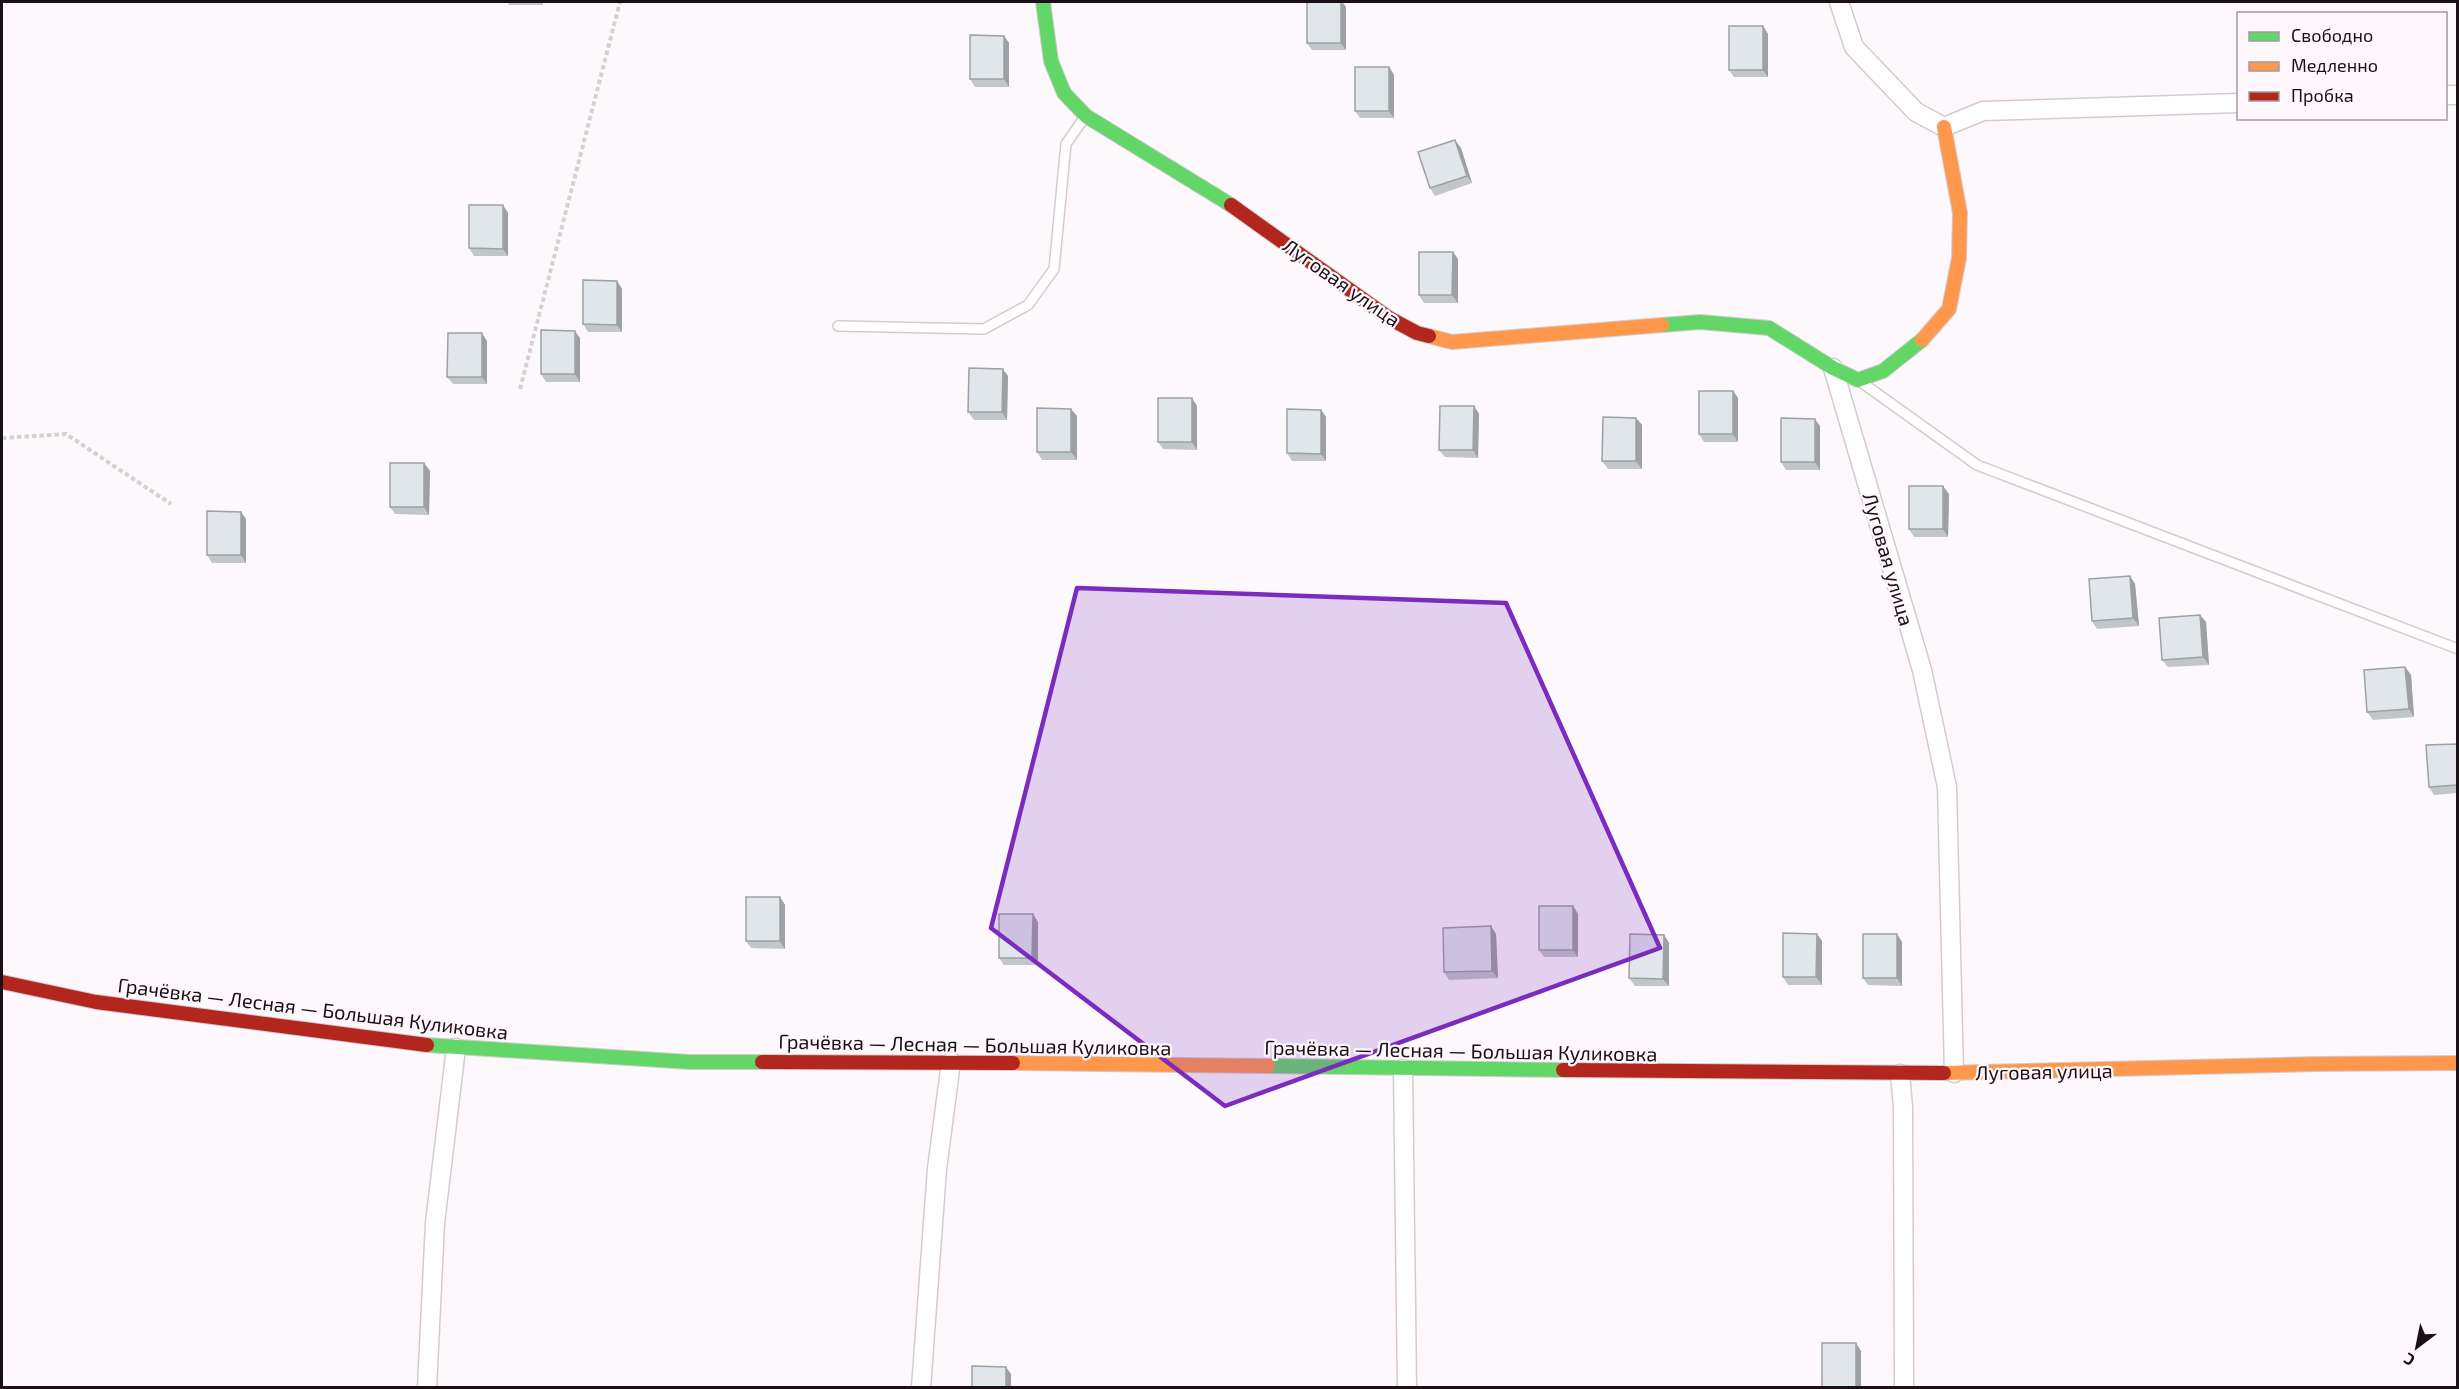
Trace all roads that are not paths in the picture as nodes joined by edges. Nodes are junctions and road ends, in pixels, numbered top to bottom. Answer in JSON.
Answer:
{"nodes":[{"id":1,"x":1043,"y":2,"type":"edge"},
{"id":2,"x":1839,"y":2,"type":"edge"},
{"id":3,"x":2237,"y":103,"type":"edge"},
{"id":4,"x":1086,"y":116,"type":"junction"},
{"id":5,"x":1944,"y":127,"type":"junction"},
{"id":6,"x":838,"y":326,"type":"dead end"},
{"id":7,"x":1833,"y":368,"type":"junction"},
{"id":8,"x":1858,"y":380,"type":"junction"},
{"id":9,"x":2457,"y":649,"type":"edge"},
{"id":10,"x":2,"y":982,"type":"edge"},
{"id":11,"x":456,"y":1048,"type":"junction"},
{"id":12,"x":951,"y":1062,"type":"junction"},
{"id":13,"x":2457,"y":1063,"type":"edge"},
{"id":14,"x":1403,"y":1070,"type":"junction"},
{"id":15,"x":1954,"y":1073,"type":"junction"},
{"id":16,"x":1900,"y":1074,"type":"junction"},
{"id":17,"x":426,"y":1388,"type":"edge"},
{"id":18,"x":921,"y":1388,"type":"edge"},
{"id":19,"x":1407,"y":1388,"type":"edge"},
{"id":20,"x":1904,"y":1388,"type":"edge"}],
"edges":[{"from":1,"to":4,"type":"street","name":"Луговая улица"},
{"from":2,"to":5,"type":"street"},
{"from":3,"to":5,"type":"street"},
{"from":4,"to":6,"type":"lane"},
{"from":4,"to":7,"type":"street","name":"Луговая улица"},
{"from":5,"to":8,"type":"street"},
{"from":7,"to":8,"type":"street"},
{"from":7,"to":15,"type":"street","name":"Луговая улица"},
{"from":8,"to":9,"type":"lane"},
{"from":10,"to":11,"type":"street","name":"Грачёвка — Лесная — Большая Куликовка"},
{"from":11,"to":12,"type":"street","name":"Грачёвка — Лесная — Большая Куликовка"},
{"from":11,"to":17,"type":"street"},
{"from":12,"to":14,"type":"street","name":"Грачёвка — Лесная — Большая Куликовка"},
{"from":12,"to":18,"type":"street"},
{"from":13,"to":15,"type":"street","name":"Луговая улица"},
{"from":14,"to":16,"type":"street","name":"Грачёвка — Лесная — Большая Куликовка"},
{"from":14,"to":19,"type":"street"},
{"from":15,"to":16,"type":"street","name":"Грачёвка — Лесная — Большая Куликовка"},
{"from":16,"to":20,"type":"street"}]}
